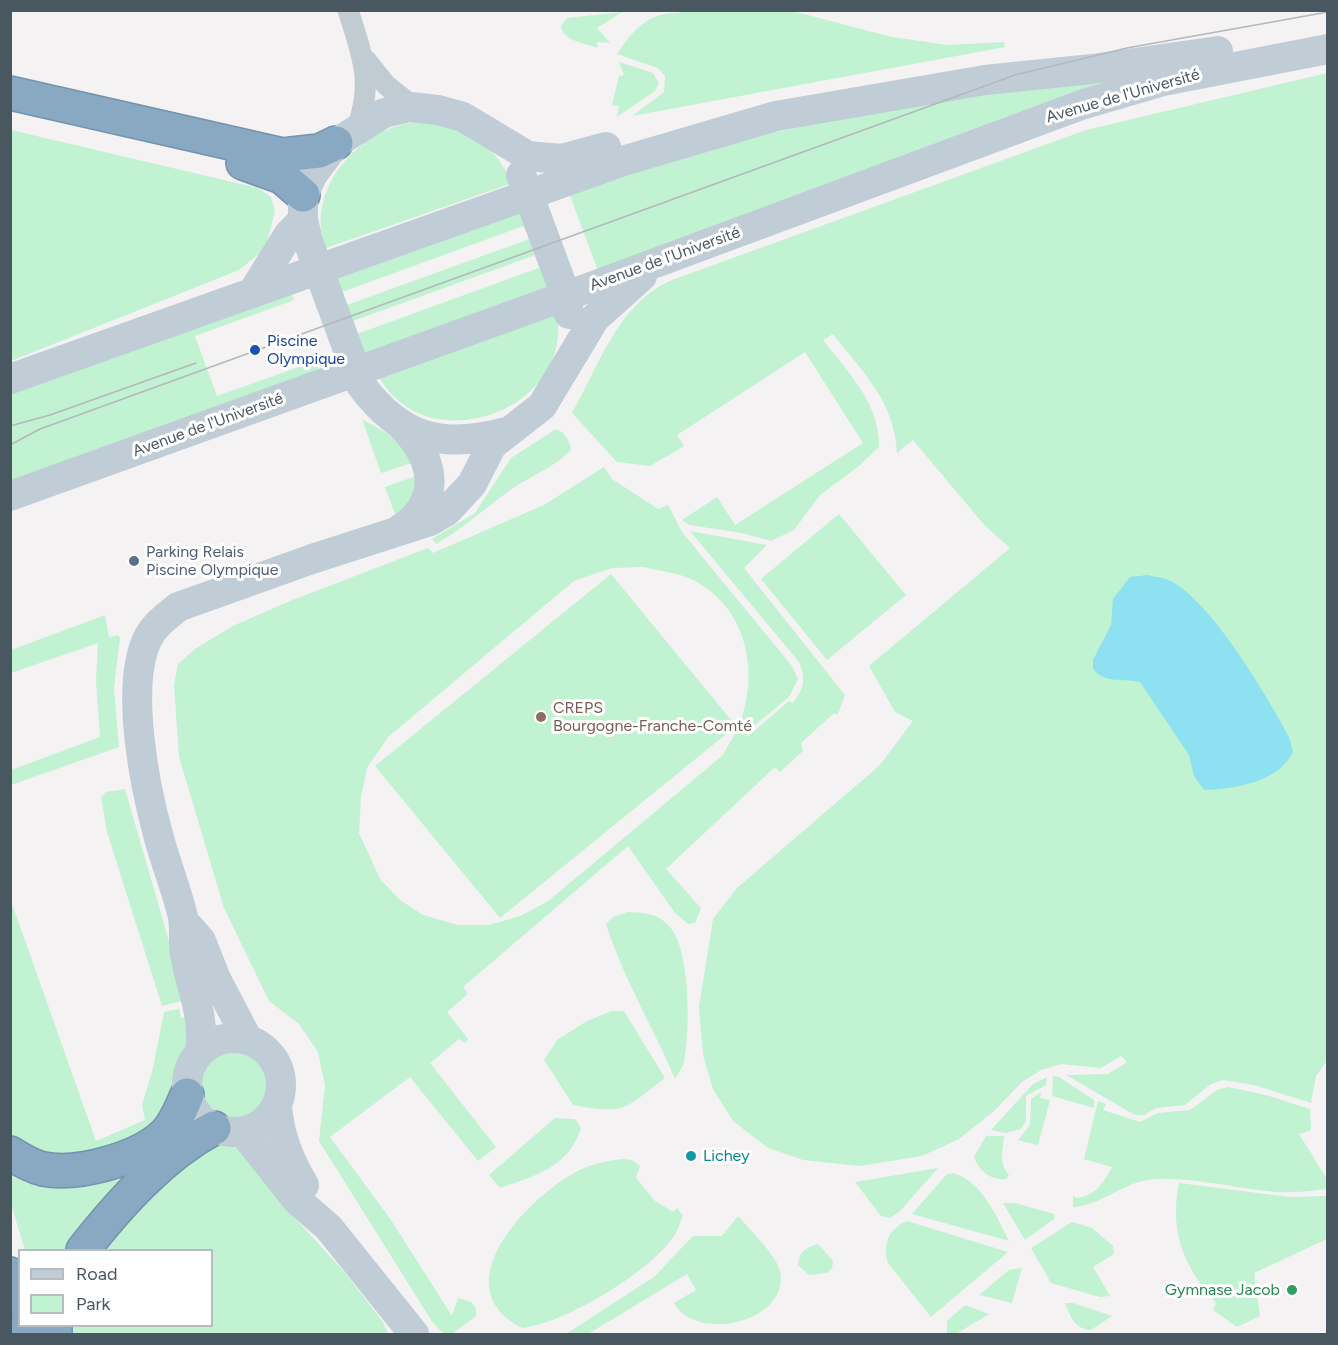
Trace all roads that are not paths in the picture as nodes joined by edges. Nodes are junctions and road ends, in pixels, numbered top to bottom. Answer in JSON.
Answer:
{"nodes":[{"id":1,"x":348,"y":10,"type":"edge"},
{"id":2,"x":1328,"y":32,"type":"edge"},
{"id":3,"x":1328,"y":49,"type":"edge"},
{"id":4,"x":362,"y":54,"type":"junction"},
{"id":5,"x":10,"y":93,"type":"edge"},
{"id":6,"x":415,"y":108,"type":"junction"},
{"id":7,"x":10,"y":110,"type":"edge"},
{"id":8,"x":776,"y":116,"type":"junction"},
{"id":9,"x":347,"y":136,"type":"junction"},
{"id":10,"x":496,"y":138,"type":"junction"},
{"id":11,"x":528,"y":194,"type":"junction"},
{"id":12,"x":303,"y":208,"type":"junction"},
{"id":13,"x":663,"y":260,"type":"junction"},
{"id":14,"x":318,"y":269,"type":"junction"},
{"id":15,"x":253,"y":292,"type":"junction"},
{"id":16,"x":566,"y":296,"type":"junction"},
{"id":17,"x":569,"y":361,"type":"junction"},
{"id":18,"x":356,"y":372,"type":"junction"},
{"id":19,"x":10,"y":379,"type":"edge"},
{"id":20,"x":403,"y":427,"type":"junction"},
{"id":21,"x":506,"y":432,"type":"junction"},
{"id":22,"x":10,"y":496,"type":"edge"},
{"id":23,"x":393,"y":533,"type":"junction"},
{"id":24,"x":183,"y":918,"type":"junction"},
{"id":25,"x":248,"y":1040,"type":"junction"},
{"id":26,"x":200,"y":1052,"type":"junction"},
{"id":27,"x":188,"y":1095,"type":"junction"},
{"id":28,"x":277,"y":1107,"type":"junction"},
{"id":29,"x":229,"y":1130,"type":"junction"},
{"id":30,"x":10,"y":1153,"type":"edge"},
{"id":31,"x":329,"y":1228,"type":"junction"},
{"id":32,"x":85,"y":1249,"type":"edge"},
{"id":33,"x":10,"y":1274,"type":"edge"},
{"id":34,"x":18,"y":1296,"type":"edge"},
{"id":35,"x":414,"y":1334,"type":"edge"}],
"edges":[{"from":1,"to":4,"type":"street"},
{"from":2,"to":8,"type":"main road","name":"Avenue de l'Université"},
{"from":3,"to":13,"type":"main road","name":"Avenue de l'Université"},
{"from":4,"to":6,"type":"street"},
{"from":4,"to":9,"type":"street"},
{"from":5,"to":9,"type":"highway"},
{"from":6,"to":9,"type":"main road"},
{"from":6,"to":10,"type":"main road"},
{"from":7,"to":12,"type":"highway"},
{"from":8,"to":10,"type":"main road"},
{"from":8,"to":11,"type":"main road","name":"Avenue de l'Université"},
{"from":9,"to":12,"type":"main road"},
{"from":10,"to":11,"type":"main road"},
{"from":11,"to":14,"type":"main road","name":"Avenue de l'Université"},
{"from":11,"to":16,"type":"main road"},
{"from":12,"to":14,"type":"main road"},
{"from":12,"to":15,"type":"main road"},
{"from":13,"to":16,"type":"main road","name":"Avenue de l'Université"},
{"from":13,"to":17,"type":"main road"},
{"from":14,"to":15,"type":"main road","name":"Avenue de l'Université"},
{"from":14,"to":18,"type":"main road"},
{"from":15,"to":19,"type":"main road","name":"Avenue de l'Université"},
{"from":16,"to":17,"type":"main road"},
{"from":16,"to":18,"type":"main road","name":"Avenue de l'Université"},
{"from":17,"to":21,"type":"main road"},
{"from":18,"to":20,"type":"main road"},
{"from":18,"to":22,"type":"main road","name":"Avenue de l'Université"},
{"from":20,"to":21,"type":"main road"},
{"from":20,"to":23,"type":"main road"},
{"from":21,"to":23,"type":"main road"},
{"from":23,"to":24,"type":"main road"},
{"from":24,"to":25,"type":"main road"},
{"from":24,"to":26,"type":"main road"},
{"from":25,"to":26,"type":"main road"},
{"from":25,"to":28,"type":"main road"},
{"from":26,"to":27,"type":"main road"},
{"from":27,"to":29,"type":"main road"},
{"from":27,"to":30,"type":"highway"},
{"from":28,"to":29,"type":"main road"},
{"from":28,"to":31,"type":"main road"},
{"from":29,"to":31,"type":"main road"},
{"from":29,"to":32,"type":"highway"},
{"from":31,"to":35,"type":"main road"},
{"from":33,"to":34,"type":"highway"}]}
